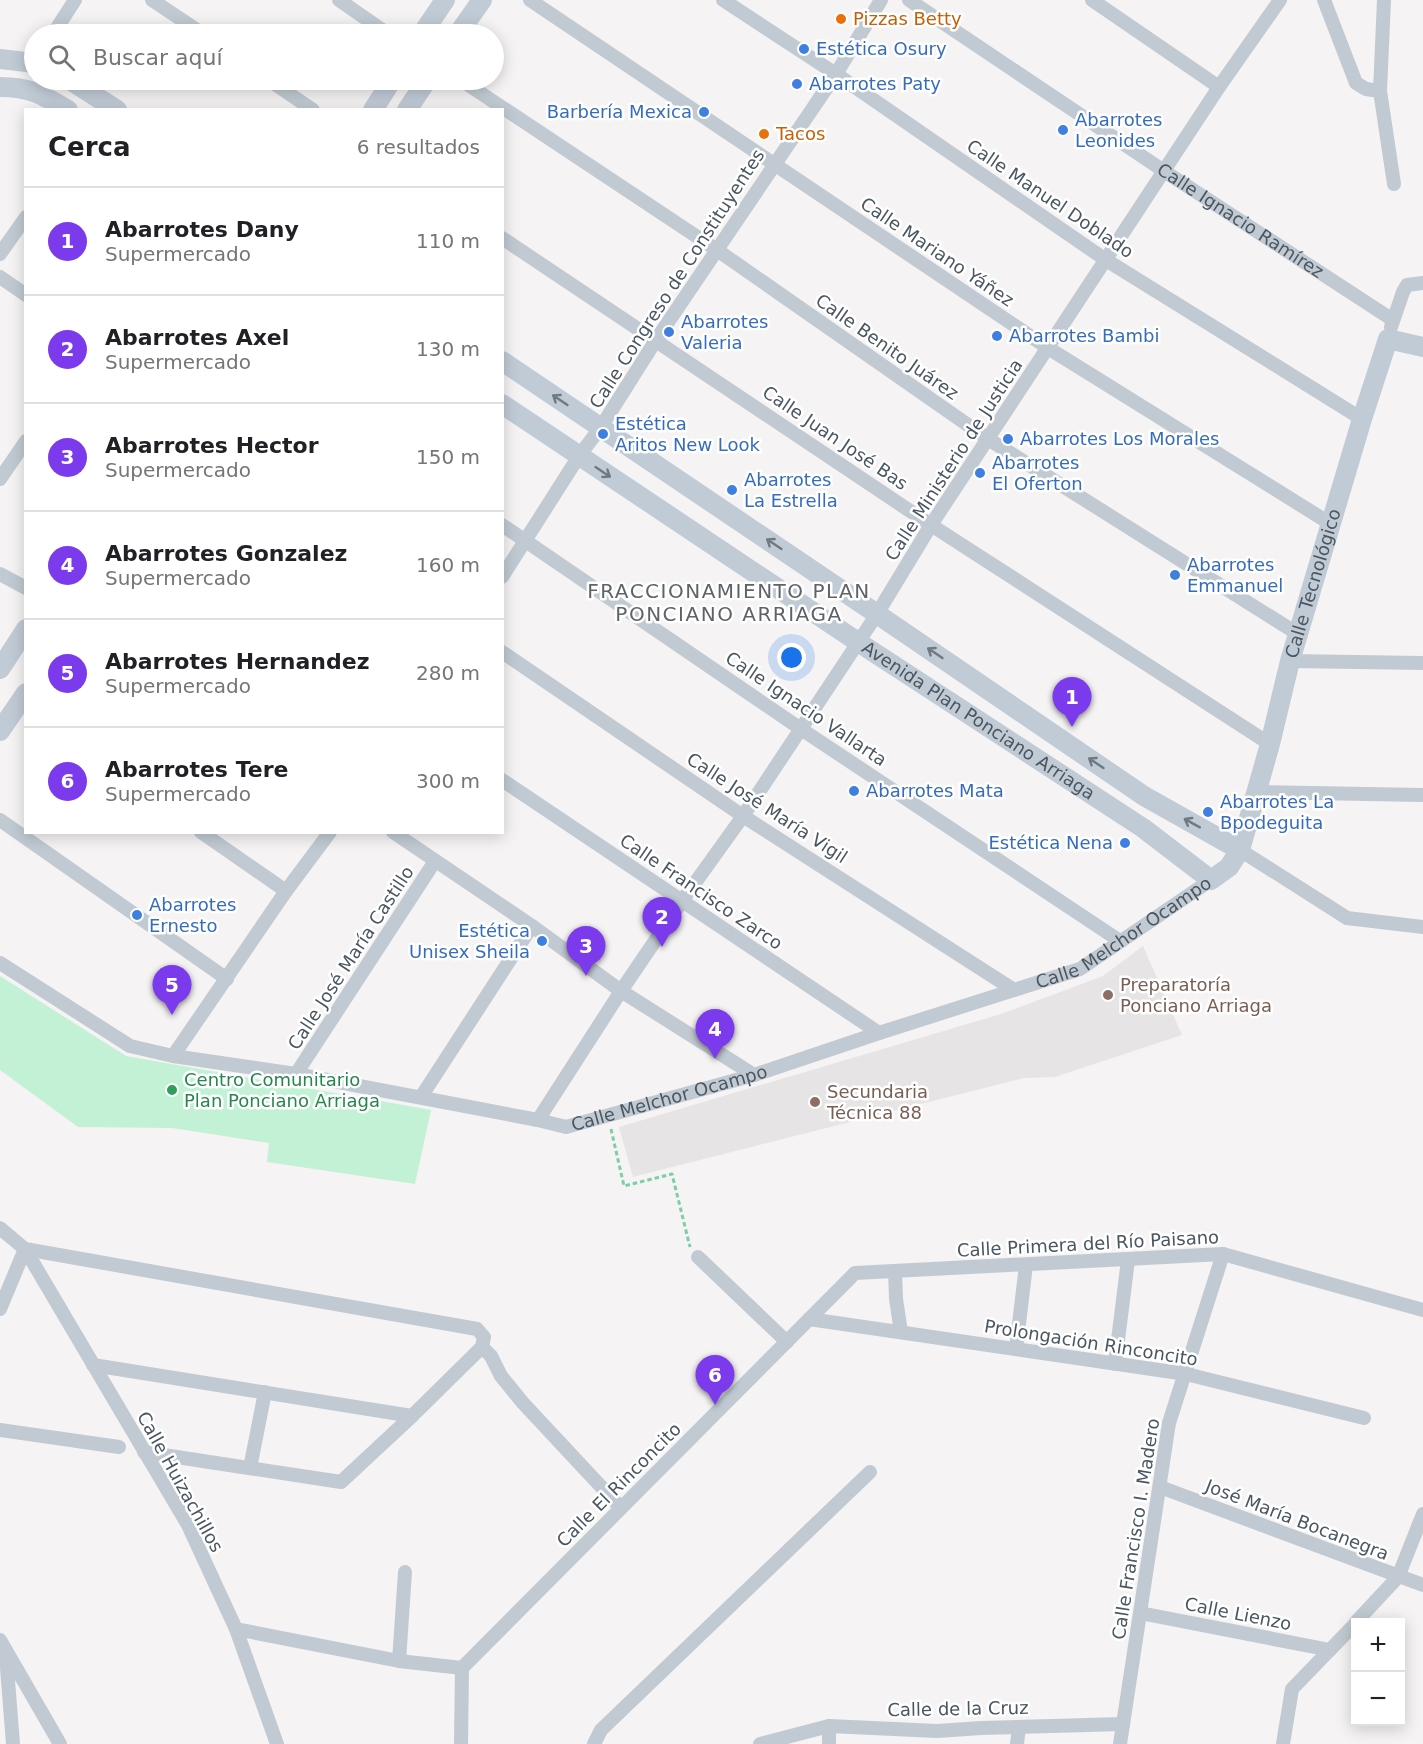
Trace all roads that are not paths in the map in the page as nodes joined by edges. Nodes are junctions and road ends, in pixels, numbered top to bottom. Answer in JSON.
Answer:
{"nodes":[{"id":1,"x":75,"y":0,"type":"edge"},
{"id":2,"x":153,"y":0,"type":"edge"},
{"id":3,"x":339,"y":0,"type":"edge"},
{"id":4,"x":445,"y":0,"type":"edge"},
{"id":5,"x":482,"y":0,"type":"edge"},
{"id":6,"x":530,"y":0,"type":"edge"},
{"id":7,"x":723,"y":0,"type":"edge"},
{"id":8,"x":881,"y":0,"type":"edge"},
{"id":9,"x":909,"y":0,"type":"edge"},
{"id":10,"x":1092,"y":0,"type":"edge"},
{"id":11,"x":1280,"y":0,"type":"edge"},
{"id":12,"x":1324,"y":0,"type":"edge"},
{"id":13,"x":1384,"y":0,"type":"edge"},
{"id":14,"x":60,"y":24,"type":"edge"},
{"id":15,"x":188,"y":24,"type":"edge"},
{"id":16,"x":374,"y":24,"type":"edge"},
{"id":17,"x":429,"y":24,"type":"edge"},
{"id":18,"x":465,"y":24,"type":"edge"},
{"id":19,"x":0,"y":59,"type":"edge"},
{"id":20,"x":24,"y":62,"type":"edge"},
{"id":21,"x":836,"y":74,"type":"junction"},
{"id":22,"x":0,"y":87,"type":"edge"},
{"id":23,"x":1220,"y":87,"type":"junction"},
{"id":24,"x":24,"y":89,"type":"edge"},
{"id":25,"x":29,"y":90,"type":"edge"},
{"id":26,"x":86,"y":90,"type":"edge"},
{"id":27,"x":284,"y":90,"type":"edge"},
{"id":28,"x":386,"y":90,"type":"edge"},
{"id":29,"x":420,"y":90,"type":"edge"},
{"id":30,"x":476,"y":90,"type":"edge"},
{"id":31,"x":1380,"y":92,"type":"junction"},
{"id":32,"x":65,"y":108,"type":"edge"},
{"id":33,"x":114,"y":108,"type":"edge"},
{"id":34,"x":310,"y":108,"type":"edge"},
{"id":35,"x":374,"y":108,"type":"edge"},
{"id":36,"x":408,"y":108,"type":"edge"},
{"id":37,"x":503,"y":108,"type":"edge"},
{"id":38,"x":504,"y":109,"type":"edge"},
{"id":39,"x":774,"y":164,"type":"junction"},
{"id":40,"x":1164,"y":171,"type":"junction"},
{"id":41,"x":1394,"y":184,"type":"dead end"},
{"id":42,"x":24,"y":220,"type":"edge"},
{"id":43,"x":504,"y":239,"type":"edge"},
{"id":44,"x":717,"y":250,"type":"junction"},
{"id":45,"x":0,"y":254,"type":"edge"},
{"id":46,"x":1106,"y":260,"type":"junction"},
{"id":47,"x":0,"y":277,"type":"edge"},
{"id":48,"x":1423,"y":283,"type":"edge"},
{"id":49,"x":24,"y":295,"type":"edge"},
{"id":50,"x":1391,"y":330,"type":"junction"},
{"id":51,"x":656,"y":340,"type":"junction"},
{"id":52,"x":1423,"y":347,"type":"edge"},
{"id":53,"x":1047,"y":348,"type":"junction"},
{"id":54,"x":504,"y":362,"type":"edge"},
{"id":55,"x":504,"y":405,"type":"edge"},
{"id":56,"x":1362,"y":419,"type":"junction"},
{"id":57,"x":601,"y":427,"type":"junction"},
{"id":58,"x":988,"y":439,"type":"junction"},
{"id":59,"x":24,"y":444,"type":"edge"},
{"id":60,"x":579,"y":456,"type":"junction"},
{"id":61,"x":0,"y":479,"type":"edge"},
{"id":62,"x":1331,"y":524,"type":"junction"},
{"id":63,"x":932,"y":525,"type":"junction"},
{"id":64,"x":504,"y":526,"type":"edge"},
{"id":65,"x":527,"y":541,"type":"junction"},
{"id":66,"x":0,"y":574,"type":"edge"},
{"id":67,"x":504,"y":574,"type":"edge"},
{"id":68,"x":24,"y":587,"type":"edge"},
{"id":69,"x":877,"y":614,"type":"junction"},
{"id":70,"x":24,"y":632,"type":"edge"},
{"id":71,"x":1298,"y":634,"type":"junction"},
{"id":72,"x":858,"y":642,"type":"junction"},
{"id":73,"x":504,"y":653,"type":"edge"},
{"id":74,"x":1290,"y":661,"type":"junction"},
{"id":75,"x":1423,"y":663,"type":"edge"},
{"id":76,"x":0,"y":669,"type":"edge"},
{"id":77,"x":23,"y":703,"type":"edge"},
{"id":78,"x":801,"y":729,"type":"junction"},
{"id":79,"x":0,"y":731,"type":"edge"},
{"id":80,"x":1270,"y":744,"type":"junction"},
{"id":81,"x":504,"y":781,"type":"edge"},
{"id":82,"x":1257,"y":792,"type":"junction"},
{"id":83,"x":1423,"y":795,"type":"edge"},
{"id":84,"x":1144,"y":796,"type":"junction"},
{"id":85,"x":743,"y":816,"type":"junction"},
{"id":86,"x":0,"y":820,"type":"edge"},
{"id":87,"x":1143,"y":828,"type":"junction"},
{"id":88,"x":204,"y":834,"type":"edge"},
{"id":89,"x":329,"y":834,"type":"edge"},
{"id":90,"x":396,"y":834,"type":"edge"},
{"id":91,"x":1240,"y":850,"type":"junction"},
{"id":92,"x":435,"y":861,"type":"junction"},
{"id":93,"x":1212,"y":880,"type":"junction"},
{"id":94,"x":286,"y":891,"type":"junction"},
{"id":95,"x":682,"y":901,"type":"junction"},
{"id":96,"x":532,"y":926,"type":"junction"},
{"id":97,"x":1423,"y":927,"type":"edge"},
{"id":98,"x":1120,"y":941,"type":"junction"},
{"id":99,"x":0,"y":963,"type":"edge"},
{"id":100,"x":227,"y":979,"type":"junction"},
{"id":101,"x":1014,"y":990,"type":"junction"},
{"id":102,"x":621,"y":991,"type":"junction"},
{"id":103,"x":879,"y":1033,"type":"junction"},
{"id":104,"x":173,"y":1056,"type":"junction"},
{"id":105,"x":296,"y":1074,"type":"junction"},
{"id":106,"x":754,"y":1074,"type":"junction"},
{"id":107,"x":421,"y":1098,"type":"junction"},
{"id":108,"x":538,"y":1120,"type":"junction"},
{"id":109,"x":0,"y":1228,"type":"edge"},
{"id":110,"x":25,"y":1249,"type":"junction"},
{"id":111,"x":1223,"y":1254,"type":"junction"},
{"id":112,"x":695,"y":1255,"type":"road end"},
{"id":113,"x":1128,"y":1260,"type":"junction"},
{"id":114,"x":1026,"y":1265,"type":"junction"},
{"id":115,"x":895,"y":1271,"type":"junction"},
{"id":116,"x":855,"y":1273,"type":"joint"},
{"id":117,"x":0,"y":1309,"type":"edge"},
{"id":118,"x":1423,"y":1310,"type":"edge"},
{"id":119,"x":809,"y":1319,"type":"junction"},
{"id":120,"x":901,"y":1332,"type":"junction"},
{"id":121,"x":787,"y":1342,"type":"junction"},
{"id":122,"x":482,"y":1347,"type":"junction"},
{"id":123,"x":1016,"y":1349,"type":"junction"},
{"id":124,"x":1115,"y":1364,"type":"junction"},
{"id":125,"x":93,"y":1365,"type":"junction"},
{"id":126,"x":1186,"y":1374,"type":"junction"},
{"id":127,"x":265,"y":1392,"type":"junction"},
{"id":128,"x":412,"y":1416,"type":"junction"},
{"id":129,"x":1364,"y":1418,"type":"dead end"},
{"id":130,"x":0,"y":1430,"type":"edge"},
{"id":131,"x":119,"y":1447,"type":"dead end"},
{"id":132,"x":144,"y":1452,"type":"junction"},
{"id":133,"x":250,"y":1468,"type":"junction"},
{"id":134,"x":870,"y":1472,"type":"dead end"},
{"id":135,"x":1160,"y":1487,"type":"junction"},
{"id":136,"x":621,"y":1508,"type":"junction"},
{"id":137,"x":1423,"y":1514,"type":"edge"},
{"id":138,"x":405,"y":1572,"type":"dead end"},
{"id":139,"x":1398,"y":1577,"type":"junction"},
{"id":140,"x":1423,"y":1585,"type":"edge"},
{"id":141,"x":1140,"y":1613,"type":"junction"},
{"id":142,"x":1361,"y":1618,"type":"edge"},
{"id":143,"x":1351,"y":1628,"type":"edge"},
{"id":144,"x":236,"y":1629,"type":"junction"},
{"id":145,"x":3,"y":1645,"type":"edge"},
{"id":146,"x":1330,"y":1650,"type":"junction"},
{"id":147,"x":399,"y":1661,"type":"junction"},
{"id":148,"x":462,"y":1668,"type":"junction"},
{"id":149,"x":1123,"y":1724,"type":"junction"},
{"id":150,"x":829,"y":1726,"type":"junction"},
{"id":151,"x":1019,"y":1727,"type":"junction"},
{"id":152,"x":936,"y":1738,"type":"edge"},
{"id":153,"x":14,"y":1744,"type":"edge"},
{"id":154,"x":60,"y":1744,"type":"edge"},
{"id":155,"x":277,"y":1744,"type":"edge"},
{"id":156,"x":461,"y":1744,"type":"edge"},
{"id":157,"x":594,"y":1744,"type":"edge"},
{"id":158,"x":760,"y":1744,"type":"edge"},
{"id":159,"x":829,"y":1744,"type":"edge"},
{"id":160,"x":1017,"y":1744,"type":"edge"},
{"id":161,"x":1120,"y":1744,"type":"edge"},
{"id":162,"x":1283,"y":1744,"type":"edge"}],
"edges":[{"from":1,"to":14,"type":"street"},
{"from":2,"to":15,"type":"street"},
{"from":3,"to":16,"type":"street"},
{"from":4,"to":17,"type":"street"},
{"from":5,"to":18,"type":"street"},
{"from":6,"to":39,"type":"street","name":"Calle Mariano Yáñez"},
{"from":7,"to":21,"type":"street","name":"Calle Manuel Doblado"},
{"from":8,"to":21,"type":"street","name":"Calle Congreso de Constituyentes"},
{"from":9,"to":40,"type":"street","name":"Calle Ignacio Ramírez"},
{"from":10,"to":23,"type":"street"},
{"from":11,"to":23,"type":"street","name":"Calle Ministerio de Justicia"},
{"from":12,"to":31,"type":"street"},
{"from":13,"to":31,"type":"street"},
{"from":19,"to":20,"type":"street"},
{"from":21,"to":39,"type":"street","name":"Calle Congreso de Constituyentes"},
{"from":21,"to":46,"type":"street","name":"Calle Manuel Doblado"},
{"from":22,"to":24,"type":"street"},
{"from":23,"to":40,"type":"street","name":"Calle Ministerio de Justicia"},
{"from":25,"to":32,"type":"street"},
{"from":26,"to":33,"type":"street"},
{"from":27,"to":34,"type":"street"},
{"from":28,"to":35,"type":"street"},
{"from":29,"to":36,"type":"street"},
{"from":30,"to":37,"type":"street","name":"Calle Benito Juárez"},
{"from":31,"to":41,"type":"street"},
{"from":38,"to":44,"type":"street","name":"Calle Benito Juárez"},
{"from":39,"to":44,"type":"street","name":"Calle Congreso de Constituyentes"},
{"from":39,"to":53,"type":"street","name":"Calle Mariano Yáñez"},
{"from":40,"to":46,"type":"street","name":"Calle Ministerio de Justicia"},
{"from":40,"to":50,"type":"street","name":"Calle Ignacio Ramírez"},
{"from":42,"to":45,"type":"street"},
{"from":43,"to":51,"type":"street","name":"Calle Juan José Bas"},
{"from":44,"to":51,"type":"street","name":"Calle Congreso de Constituyentes"},
{"from":44,"to":58,"type":"street","name":"Calle Benito Juárez"},
{"from":46,"to":53,"type":"street","name":"Calle Ministerio de Justicia"},
{"from":46,"to":56,"type":"street","name":"Calle Manuel Doblado"},
{"from":47,"to":49,"type":"street"},
{"from":48,"to":50,"type":"street"},
{"from":50,"to":52,"type":"street","name":"Calle Ignacio Ramírez"},
{"from":50,"to":56,"type":"street","name":"Calle Tecnológico"},
{"from":51,"to":57,"type":"street","name":"Calle Congreso de Constituyentes"},
{"from":51,"to":63,"type":"street","name":"Calle Juan José Bas"},
{"from":53,"to":58,"type":"street","name":"Calle Ministerio de Justicia"},
{"from":53,"to":62,"type":"street","name":"Calle Mariano Yáñez"},
{"from":57,"to":54,"type":"street","name":"Avenida Plan Ponciano Arriaga","one_way":true},
{"from":55,"to":60,"type":"street","name":"Avenida Plan Ponciano Arriaga"},
{"from":56,"to":62,"type":"street","name":"Calle Tecnológico"},
{"from":57,"to":60,"type":"street","name":"Calle Congreso de Constituyentes"},
{"from":69,"to":57,"type":"street","name":"Avenida Plan Ponciano Arriaga","one_way":true},
{"from":58,"to":63,"type":"street","name":"Calle Ministerio de Justicia"},
{"from":58,"to":71,"type":"street","name":"Calle Benito Juárez"},
{"from":59,"to":61,"type":"street"},
{"from":60,"to":65,"type":"street","name":"Calle Congreso de Constituyentes"},
{"from":60,"to":72,"type":"street","name":"Avenida Plan Ponciano Arriaga","one_way":true},
{"from":62,"to":71,"type":"street","name":"Calle Tecnológico"},
{"from":63,"to":69,"type":"street","name":"Calle Ministerio de Justicia"},
{"from":63,"to":80,"type":"street","name":"Calle Juan José Bas"},
{"from":64,"to":65,"type":"street","name":"Calle Ignacio Vallarta"},
{"from":65,"to":67,"type":"street","name":"Calle Congreso de Constituyentes"},
{"from":65,"to":78,"type":"street","name":"Calle Ignacio Vallarta"},
{"from":66,"to":68,"type":"street"},
{"from":69,"to":72,"type":"street","name":"Calle Ministerio de Justicia"},
{"from":84,"to":69,"type":"street","name":"Avenida Plan Ponciano Arriaga","one_way":true},
{"from":70,"to":76,"type":"street"},
{"from":71,"to":74,"type":"street","name":"Calle Tecnológico"},
{"from":72,"to":78,"type":"street","name":"Calle Ministerio de Justicia"},
{"from":72,"to":87,"type":"street","name":"Avenida Plan Ponciano Arriaga"},
{"from":73,"to":85,"type":"street","name":"Calle José María Vigil"},
{"from":74,"to":75,"type":"street"},
{"from":74,"to":80,"type":"street","name":"Calle Tecnológico"},
{"from":77,"to":79,"type":"street"},
{"from":78,"to":85,"type":"street","name":"Calle Ministerio de Justicia"},
{"from":78,"to":98,"type":"street","name":"Calle Ignacio Vallarta"},
{"from":80,"to":82,"type":"street","name":"Calle Tecnológico"},
{"from":81,"to":95,"type":"street","name":"Calle Francisco Zarco"},
{"from":82,"to":83,"type":"street"},
{"from":82,"to":91,"type":"street","name":"Calle Tecnológico"},
{"from":84,"to":87,"type":"street"},
{"from":91,"to":84,"type":"street","name":"Avenida Plan Ponciano Arriaga","one_way":true},
{"from":85,"to":95,"type":"street","name":"Calle Ministerio de Justicia"},
{"from":85,"to":101,"type":"street","name":"Calle José María Vigil"},
{"from":86,"to":100,"type":"street"},
{"from":87,"to":93,"type":"street","name":"Avenida Plan Ponciano Arriaga"},
{"from":88,"to":94,"type":"street"},
{"from":89,"to":94,"type":"street"},
{"from":90,"to":92,"type":"street"},
{"from":91,"to":93,"type":"street","name":"Calle Melchor Ocampo"},
{"from":91,"to":97,"type":"street"},
{"from":92,"to":96,"type":"street"},
{"from":92,"to":105,"type":"street","name":"Calle José María Castillo"},
{"from":93,"to":98,"type":"street","name":"Calle Melchor Ocampo"},
{"from":94,"to":100,"type":"street"},
{"from":95,"to":102,"type":"street","name":"Calle Ministerio de Justicia"},
{"from":95,"to":103,"type":"street","name":"Calle Francisco Zarco"},
{"from":96,"to":102,"type":"street"},
{"from":96,"to":107,"type":"street"},
{"from":98,"to":101,"type":"street","name":"Calle Melchor Ocampo"},
{"from":99,"to":104,"type":"street","name":"Calle Melchor Ocampo"},
{"from":100,"to":104,"type":"street"},
{"from":101,"to":103,"type":"street","name":"Calle Melchor Ocampo"},
{"from":102,"to":106,"type":"street"},
{"from":102,"to":108,"type":"street","name":"Calle Ministerio de Justicia"},
{"from":103,"to":106,"type":"street","name":"Calle Melchor Ocampo"},
{"from":104,"to":105,"type":"street","name":"Calle Melchor Ocampo"},
{"from":105,"to":107,"type":"street","name":"Calle Melchor Ocampo"},
{"from":106,"to":108,"type":"street","name":"Calle Melchor Ocampo"},
{"from":107,"to":108,"type":"street","name":"Calle Melchor Ocampo"},
{"from":109,"to":110,"type":"street"},
{"from":110,"to":117,"type":"street"},
{"from":110,"to":122,"type":"street"},
{"from":110,"to":125,"type":"street","name":"Calle Huizachillos"},
{"from":111,"to":113,"type":"street","name":"Calle Primera del Río Paisano"},
{"from":111,"to":118,"type":"street","name":"Calle Primera del Río Paisano"},
{"from":111,"to":126,"type":"street","name":"Calle Francisco I. Madero"},
{"from":112,"to":121,"type":"street"},
{"from":113,"to":114,"type":"street","name":"Calle Primera del Río Paisano"},
{"from":113,"to":124,"type":"street"},
{"from":114,"to":115,"type":"street","name":"Calle Primera del Río Paisano"},
{"from":114,"to":123,"type":"street"},
{"from":115,"to":116,"type":"street","name":"Calle Primera del Río Paisano"},
{"from":115,"to":120,"type":"street"},
{"from":116,"to":119,"type":"street","name":"Calle El Rinconcito"},
{"from":119,"to":120,"type":"street","name":"Prolongación Rinconcito"},
{"from":119,"to":121,"type":"street","name":"Calle El Rinconcito"},
{"from":120,"to":123,"type":"street","name":"Prolongación Rinconcito"},
{"from":121,"to":136,"type":"street","name":"Calle El Rinconcito"},
{"from":122,"to":128,"type":"street"},
{"from":122,"to":136,"type":"street"},
{"from":123,"to":124,"type":"street","name":"Prolongación Rinconcito"},
{"from":124,"to":126,"type":"street","name":"Prolongación Rinconcito"},
{"from":125,"to":127,"type":"street"},
{"from":125,"to":132,"type":"street","name":"Calle Huizachillos"},
{"from":126,"to":129,"type":"street","name":"Prolongación Rinconcito"},
{"from":126,"to":135,"type":"street","name":"Calle Francisco I. Madero"},
{"from":127,"to":128,"type":"street"},
{"from":127,"to":133,"type":"street"},
{"from":128,"to":133,"type":"street"},
{"from":130,"to":131,"type":"street"},
{"from":132,"to":133,"type":"street"},
{"from":132,"to":144,"type":"street","name":"Calle Huizachillos"},
{"from":134,"to":157,"type":"street"},
{"from":135,"to":139,"type":"street","name":"José María Bocanegra"},
{"from":135,"to":141,"type":"street","name":"Calle Francisco I. Madero"},
{"from":136,"to":148,"type":"street","name":"Calle El Rinconcito"},
{"from":137,"to":139,"type":"street"},
{"from":138,"to":147,"type":"street"},
{"from":139,"to":140,"type":"street","name":"José María Bocanegra"},
{"from":139,"to":142,"type":"street"},
{"from":141,"to":146,"type":"street","name":"Calle Lienzo"},
{"from":141,"to":149,"type":"street","name":"Calle Francisco I. Madero"},
{"from":143,"to":146,"type":"street"},
{"from":144,"to":147,"type":"street"},
{"from":144,"to":155,"type":"street","name":"Calle Huizachillos"},
{"from":145,"to":153,"type":"street"},
{"from":145,"to":154,"type":"street"},
{"from":146,"to":162,"type":"street"},
{"from":147,"to":148,"type":"street"},
{"from":148,"to":156,"type":"street"},
{"from":149,"to":151,"type":"street","name":"Calle de la Cruz"},
{"from":149,"to":161,"type":"street","name":"Calle Francisco I. Madero"},
{"from":150,"to":152,"type":"street","name":"Calle de la Cruz"},
{"from":150,"to":158,"type":"street","name":"Calle de la Cruz"},
{"from":150,"to":159,"type":"street"},
{"from":151,"to":152,"type":"street","name":"Calle de la Cruz"},
{"from":151,"to":160,"type":"street"}]}
